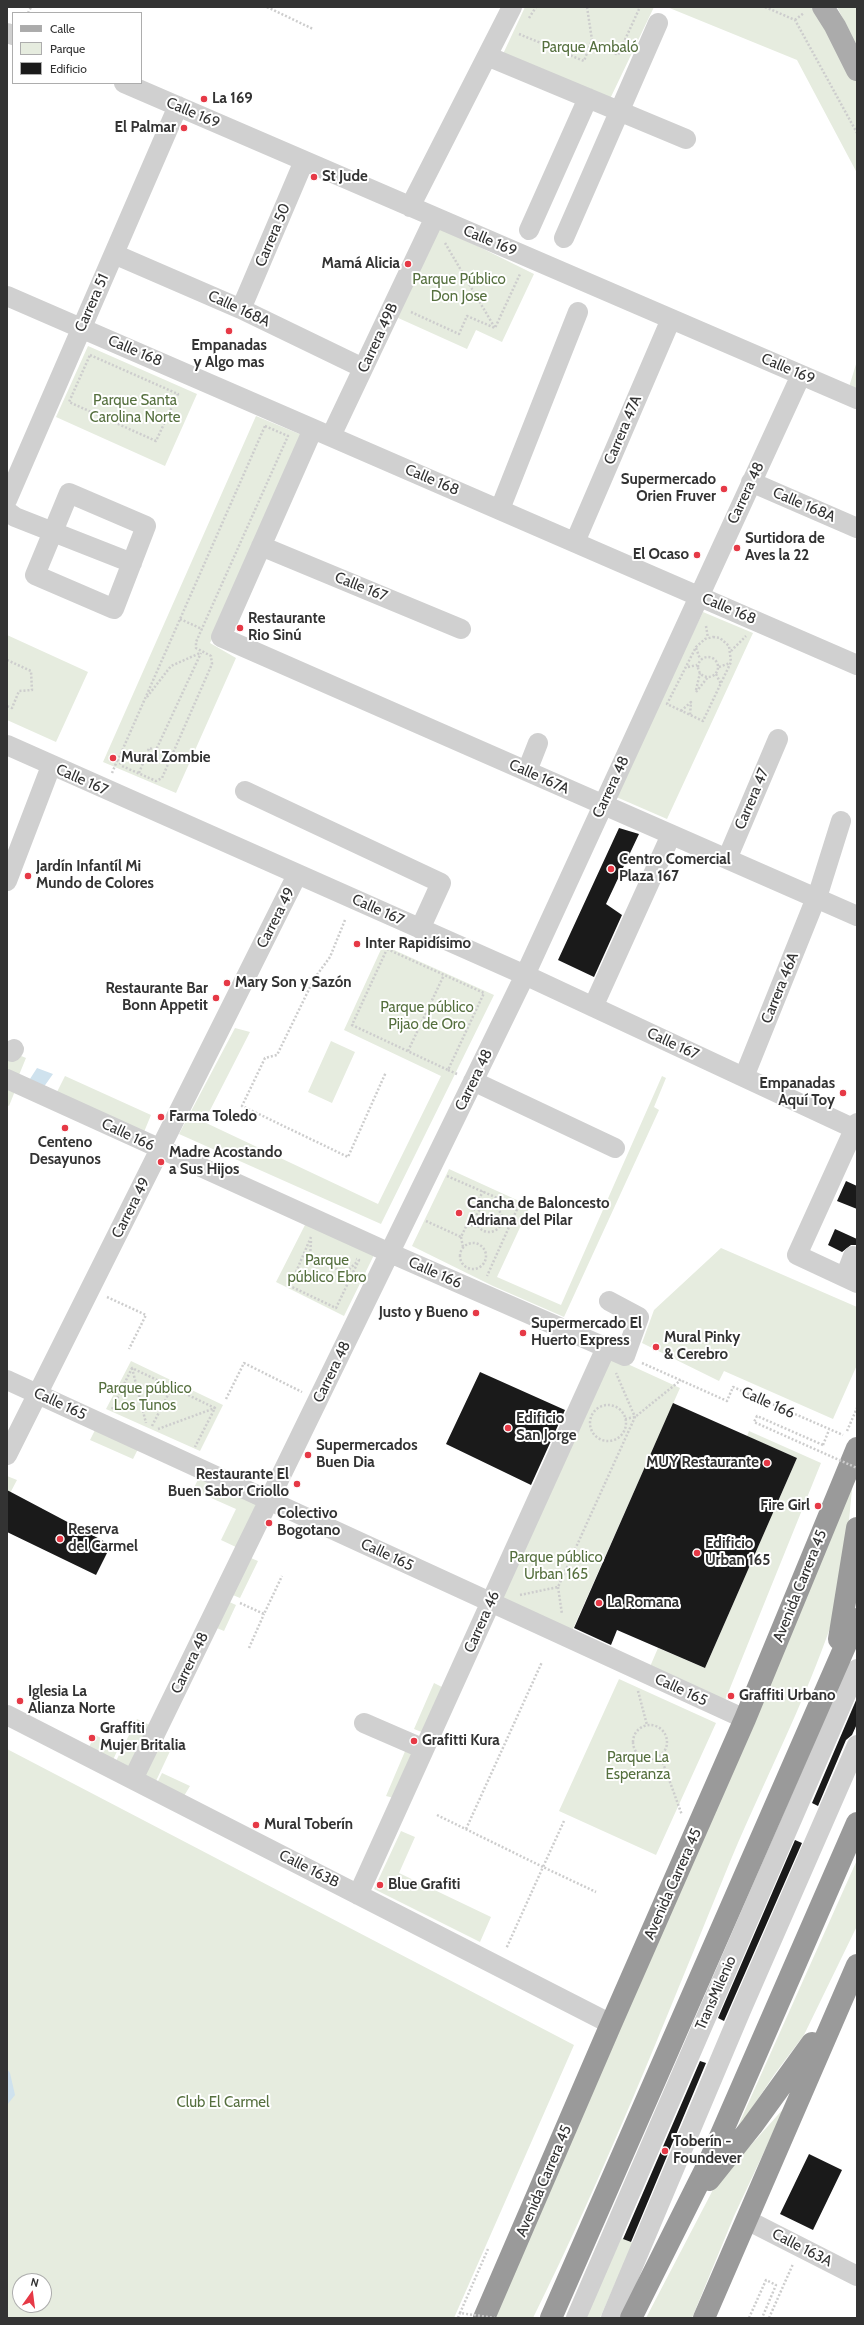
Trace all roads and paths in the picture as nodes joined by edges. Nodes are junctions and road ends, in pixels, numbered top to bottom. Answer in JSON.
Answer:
{"nodes":[{"id":1,"x":267,"y":7,"type":"edge"},
{"id":2,"x":512,"y":7,"type":"edge"},
{"id":3,"x":536,"y":7,"type":"edge"},
{"id":4,"x":587,"y":7,"type":"edge"},
{"id":5,"x":640,"y":7,"type":"edge"},
{"id":6,"x":765,"y":7,"type":"edge"},
{"id":7,"x":823,"y":7,"type":"edge"},
{"id":8,"x":526,"y":23,"type":"dead end"},
{"id":9,"x":658,"y":23,"type":"dead end"},
{"id":10,"x":522,"y":28,"type":"dead end"},
{"id":11,"x":313,"y":29,"type":"dead end"},
{"id":12,"x":592,"y":40,"type":"junction"},
{"id":13,"x":487,"y":56,"type":"junction"},
{"id":14,"x":857,"y":70,"type":"edge"},
{"id":15,"x":126,"y":84,"type":"edge"},
{"id":16,"x":588,"y":98,"type":"junction"},
{"id":17,"x":178,"y":106,"type":"junction"},
{"id":18,"x":619,"y":112,"type":"junction"},
{"id":19,"x":857,"y":133,"type":"edge"},
{"id":20,"x":686,"y":139,"type":"dead end"},
{"id":21,"x":304,"y":161,"type":"junction"},
{"id":22,"x":410,"y":206,"type":"junction"},
{"id":23,"x":435,"y":217,"type":"junction"},
{"id":24,"x":529,"y":230,"type":"dead end"},
{"id":25,"x":442,"y":238,"type":"dead end"},
{"id":26,"x":564,"y":238,"type":"dead end"},
{"id":27,"x":114,"y":254,"type":"junction"},
{"id":28,"x":522,"y":270,"type":"dead end"},
{"id":29,"x":7,"y":296,"type":"edge"},
{"id":30,"x":241,"y":310,"type":"junction"},
{"id":31,"x":410,"y":311,"type":"dead end"},
{"id":32,"x":578,"y":312,"type":"dead end"},
{"id":33,"x":671,"y":319,"type":"junction"},
{"id":34,"x":82,"y":328,"type":"junction"},
{"id":35,"x":495,"y":328,"type":"junction"},
{"id":36,"x":90,"y":355,"type":"joint"},
{"id":37,"x":363,"y":368,"type":"junction"},
{"id":38,"x":800,"y":375,"type":"junction"},
{"id":39,"x":857,"y":399,"type":"edge"},
{"id":40,"x":322,"y":432,"type":"junction"},
{"id":41,"x":751,"y":482,"type":"junction"},
{"id":42,"x":7,"y":500,"type":"edge"},
{"id":43,"x":500,"y":509,"type":"junction"},
{"id":44,"x":7,"y":511,"type":"edge"},
{"id":45,"x":857,"y":528,"type":"edge"},
{"id":46,"x":53,"y":532,"type":"junction"},
{"id":47,"x":575,"y":542,"type":"junction"},
{"id":48,"x":261,"y":546,"type":"junction"},
{"id":49,"x":132,"y":563,"type":"junction"},
{"id":50,"x":699,"y":596,"type":"junction"},
{"id":51,"x":180,"y":619,"type":"junction"},
{"id":52,"x":461,"y":628,"type":"dead end"},
{"id":53,"x":202,"y":629,"type":"junction"},
{"id":54,"x":221,"y":637,"type":"joint"},
{"id":55,"x":696,"y":647,"type":"junction"},
{"id":56,"x":201,"y":653,"type":"junction"},
{"id":57,"x":700,"y":659,"type":"junction"},
{"id":58,"x":7,"y":660,"type":"edge"},
{"id":59,"x":731,"y":662,"type":"junction"},
{"id":60,"x":697,"y":665,"type":"junction"},
{"id":61,"x":857,"y":665,"type":"edge"},
{"id":62,"x":686,"y":667,"type":"junction"},
{"id":63,"x":719,"y":667,"type":"junction"},
{"id":64,"x":700,"y":673,"type":"junction"},
{"id":65,"x":716,"y":674,"type":"junction"},
{"id":66,"x":708,"y":677,"type":"junction"},
{"id":67,"x":721,"y":684,"type":"junction"},
{"id":68,"x":144,"y":700,"type":"junction"},
{"id":69,"x":7,"y":706,"type":"edge"},
{"id":70,"x":681,"y":711,"type":"junction"},
{"id":71,"x":690,"y":715,"type":"junction"},
{"id":72,"x":778,"y":739,"type":"dead end"},
{"id":73,"x":538,"y":743,"type":"dead end"},
{"id":74,"x":7,"y":745,"type":"edge"},
{"id":75,"x":118,"y":760,"type":"junction"},
{"id":76,"x":51,"y":766,"type":"junction"},
{"id":77,"x":527,"y":771,"type":"junction"},
{"id":78,"x":139,"y":773,"type":"junction"},
{"id":79,"x":110,"y":777,"type":"dead end"},
{"id":80,"x":245,"y":791,"type":"dead end"},
{"id":81,"x":603,"y":805,"type":"junction"},
{"id":82,"x":841,"y":821,"type":"dead end"},
{"id":83,"x":671,"y":835,"type":"junction"},
{"id":84,"x":727,"y":859,"type":"junction"},
{"id":85,"x":297,"y":875,"type":"junction"},
{"id":86,"x":7,"y":881,"type":"edge"},
{"id":87,"x":816,"y":898,"type":"junction"},
{"id":88,"x":857,"y":916,"type":"edge"},
{"id":89,"x":346,"y":920,"type":"dead end"},
{"id":90,"x":420,"y":929,"type":"junction"},
{"id":91,"x":391,"y":940,"type":"dead end"},
{"id":92,"x":387,"y":948,"type":"junction"},
{"id":93,"x":444,"y":975,"type":"junction"},
{"id":94,"x":525,"y":975,"type":"junction"},
{"id":95,"x":593,"y":1007,"type":"junction"},
{"id":96,"x":408,"y":1051,"type":"junction"},
{"id":97,"x":386,"y":1072,"type":"dead end"},
{"id":98,"x":744,"y":1077,"type":"junction"},
{"id":99,"x":7,"y":1079,"type":"edge"},
{"id":100,"x":473,"y":1082,"type":"junction"},
{"id":101,"x":856,"y":1127,"type":"edge"},
{"id":102,"x":615,"y":1148,"type":"dead end"},
{"id":103,"x":160,"y":1149,"type":"junction"},
{"id":104,"x":439,"y":1173,"type":"dead end"},
{"id":105,"x":483,"y":1191,"type":"junction"},
{"id":106,"x":419,"y":1218,"type":"dead end"},
{"id":107,"x":467,"y":1225,"type":"junction"},
{"id":108,"x":478,"y":1226,"type":"junction"},
{"id":109,"x":461,"y":1237,"type":"junction"},
{"id":110,"x":311,"y":1238,"type":"junction"},
{"id":111,"x":318,"y":1241,"type":"dead end"},
{"id":112,"x":464,"y":1248,"type":"junction"},
{"id":113,"x":390,"y":1253,"type":"junction"},
{"id":114,"x":854,"y":1256,"type":"dead end"},
{"id":115,"x":352,"y":1257,"type":"dead end"},
{"id":116,"x":359,"y":1260,"type":"junction"},
{"id":117,"x":486,"y":1279,"type":"dead end"},
{"id":118,"x":851,"y":1280,"type":"edge"},
{"id":119,"x":90,"y":1289,"type":"junction"},
{"id":120,"x":609,"y":1301,"type":"dead end"},
{"id":121,"x":606,"y":1348,"type":"junction"},
{"id":122,"x":130,"y":1350,"type":"dead end"},
{"id":123,"x":625,"y":1356,"type":"junction"},
{"id":124,"x":132,"y":1368,"type":"junction"},
{"id":125,"x":7,"y":1380,"type":"edge"},
{"id":126,"x":681,"y":1380,"type":"junction"},
{"id":127,"x":172,"y":1387,"type":"junction"},
{"id":128,"x":38,"y":1394,"type":"junction"},
{"id":129,"x":226,"y":1398,"type":"dead end"},
{"id":130,"x":318,"y":1400,"type":"junction"},
{"id":131,"x":215,"y":1408,"type":"junction"},
{"id":132,"x":109,"y":1415,"type":"dead end"},
{"id":133,"x":635,"y":1417,"type":"junction"},
{"id":134,"x":625,"y":1419,"type":"junction"},
{"id":135,"x":146,"y":1426,"type":"dead end"},
{"id":136,"x":155,"y":1430,"type":"dead end"},
{"id":137,"x":829,"y":1430,"type":"junction"},
{"id":138,"x":148,"y":1433,"type":"dead end"},
{"id":139,"x":851,"y":1442,"type":"edge"},
{"id":140,"x":192,"y":1453,"type":"dead end"},
{"id":141,"x":7,"y":1455,"type":"edge"},
{"id":142,"x":857,"y":1468,"type":"edge"},
{"id":143,"x":269,"y":1500,"type":"junction"},
{"id":144,"x":857,"y":1528,"type":"edge"},
{"id":145,"x":282,"y":1576,"type":"dead end"},
{"id":146,"x":558,"y":1587,"type":"junction"},
{"id":147,"x":223,"y":1595,"type":"junction"},
{"id":148,"x":491,"y":1602,"type":"junction"},
{"id":149,"x":264,"y":1614,"type":"junction"},
{"id":150,"x":857,"y":1619,"type":"edge"},
{"id":151,"x":564,"y":1636,"type":"junction"},
{"id":152,"x":249,"y":1648,"type":"dead end"},
{"id":153,"x":542,"y":1662,"type":"dead end"},
{"id":154,"x":632,"y":1667,"type":"junction"},
{"id":155,"x":857,"y":1669,"type":"edge"},
{"id":156,"x":828,"y":1687,"type":"junction"},
{"id":157,"x":7,"y":1715,"type":"edge"},
{"id":158,"x":745,"y":1719,"type":"junction"},
{"id":159,"x":364,"y":1723,"type":"dead end"},
{"id":160,"x":647,"y":1726,"type":"junction"},
{"id":161,"x":857,"y":1745,"type":"edge"},
{"id":162,"x":424,"y":1750,"type":"junction"},
{"id":163,"x":660,"y":1755,"type":"junction"},
{"id":164,"x":133,"y":1779,"type":"junction"},
{"id":165,"x":437,"y":1815,"type":"dead end"},
{"id":166,"x":683,"y":1818,"type":"dead end"},
{"id":167,"x":564,"y":1821,"type":"dead end"},
{"id":168,"x":857,"y":1823,"type":"edge"},
{"id":169,"x":466,"y":1829,"type":"junction"},
{"id":170,"x":543,"y":1867,"type":"junction"},
{"id":171,"x":596,"y":1892,"type":"dead end"},
{"id":172,"x":358,"y":1895,"type":"junction"},
{"id":173,"x":857,"y":1965,"type":"edge"},
{"id":174,"x":498,"y":1966,"type":"junction"},
{"id":175,"x":853,"y":1985,"type":"edge"},
{"id":176,"x":611,"y":2024,"type":"junction"},
{"id":177,"x":747,"y":2220,"type":"junction"},
{"id":178,"x":677,"y":2228,"type":"junction"},
{"id":179,"x":488,"y":2249,"type":"dead end"},
{"id":180,"x":794,"y":2261,"type":"dead end"},
{"id":181,"x":857,"y":2276,"type":"edge"},
{"id":182,"x":460,"y":2313,"type":"junction"},
{"id":183,"x":551,"y":2317,"type":"edge"},
{"id":184,"x":458,"y":2318,"type":"edge"},
{"id":185,"x":484,"y":2318,"type":"edge"},
{"id":186,"x":495,"y":2318,"type":"edge"},
{"id":187,"x":576,"y":2318,"type":"edge"},
{"id":188,"x":611,"y":2318,"type":"edge"},
{"id":189,"x":631,"y":2318,"type":"edge"},
{"id":190,"x":704,"y":2318,"type":"edge"},
{"id":191,"x":749,"y":2318,"type":"edge"},
{"id":192,"x":762,"y":2318,"type":"edge"},
{"id":193,"x":769,"y":2318,"type":"edge"}],
"edges":[{"from":1,"to":11,"type":"path"},
{"from":2,"to":13,"type":"street"},
{"from":3,"to":8,"type":"path"},
{"from":4,"to":12,"type":"path"},
{"from":5,"to":12,"type":"path"},
{"from":6,"to":19,"type":"path"},
{"from":7,"to":14,"type":"main road"},
{"from":9,"to":18,"type":"street"},
{"from":10,"to":12,"type":"path"},
{"from":13,"to":16,"type":"street"},
{"from":13,"to":22,"type":"street"},
{"from":15,"to":17,"type":"street","name":"Calle 169"},
{"from":16,"to":18,"type":"street"},
{"from":16,"to":24,"type":"street"},
{"from":17,"to":21,"type":"street","name":"Calle 169"},
{"from":17,"to":27,"type":"street","name":"Carrera 51"},
{"from":18,"to":20,"type":"street"},
{"from":18,"to":26,"type":"street"},
{"from":21,"to":22,"type":"street","name":"Calle 169"},
{"from":21,"to":30,"type":"street","name":"Carrera 50"},
{"from":22,"to":23,"type":"street","name":"Calle 169"},
{"from":23,"to":33,"type":"street","name":"Calle 169"},
{"from":23,"to":37,"type":"street","name":"Carrera 49B"},
{"from":25,"to":35,"type":"path"},
{"from":27,"to":30,"type":"street","name":"Calle 168A"},
{"from":27,"to":34,"type":"street","name":"Carrera 51"},
{"from":28,"to":35,"type":"path"},
{"from":29,"to":34,"type":"street","name":"Calle 168"},
{"from":30,"to":37,"type":"street","name":"Calle 168A"},
{"from":31,"to":35,"type":"path"},
{"from":32,"to":43,"type":"street"},
{"from":33,"to":38,"type":"street","name":"Calle 169"},
{"from":33,"to":47,"type":"street","name":"Carrera 47A"},
{"from":34,"to":40,"type":"street","name":"Calle 168"},
{"from":34,"to":42,"type":"street","name":"Carrera 51"},
{"from":36,"to":36,"type":"path"},
{"from":37,"to":40,"type":"street","name":"Carrera 49B"},
{"from":38,"to":39,"type":"street","name":"Calle 169"},
{"from":38,"to":41,"type":"street","name":"Carrera 48"},
{"from":40,"to":43,"type":"street","name":"Calle 168"},
{"from":40,"to":48,"type":"street","name":"Carrera 49B"},
{"from":41,"to":45,"type":"street","name":"Calle 168A"},
{"from":41,"to":50,"type":"street","name":"Carrera 48"},
{"from":43,"to":47,"type":"street","name":"Calle 168"},
{"from":44,"to":46,"type":"street"},
{"from":46,"to":49,"type":"street"},
{"from":46,"to":49,"type":"street"},
{"from":46,"to":49,"type":"street"},
{"from":47,"to":50,"type":"street","name":"Calle 168"},
{"from":48,"to":52,"type":"street","name":"Calle 167"},
{"from":48,"to":54,"type":"street","name":"Carrera 49B"},
{"from":50,"to":61,"type":"street","name":"Calle 168"},
{"from":50,"to":81,"type":"street","name":"Carrera 48"},
{"from":51,"to":53,"type":"path"},
{"from":51,"to":53,"type":"path"},
{"from":51,"to":68,"type":"path"},
{"from":53,"to":56,"type":"path"},
{"from":54,"to":77,"type":"street","name":"Calle 167A"},
{"from":55,"to":57,"type":"path"},
{"from":55,"to":59,"type":"path"},
{"from":55,"to":62,"type":"path"},
{"from":56,"to":68,"type":"path"},
{"from":56,"to":78,"type":"path"},
{"from":56,"to":78,"type":"path"},
{"from":57,"to":60,"type":"path"},
{"from":57,"to":63,"type":"path"},
{"from":58,"to":69,"type":"path"},
{"from":59,"to":63,"type":"path"},
{"from":59,"to":67,"type":"path"},
{"from":60,"to":62,"type":"path"},
{"from":60,"to":64,"type":"path"},
{"from":62,"to":70,"type":"path"},
{"from":63,"to":65,"type":"path"},
{"from":64,"to":66,"type":"path"},
{"from":64,"to":66,"type":"path"},
{"from":65,"to":66,"type":"path"},
{"from":65,"to":67,"type":"path"},
{"from":67,"to":71,"type":"path"},
{"from":68,"to":75,"type":"path"},
{"from":70,"to":71,"type":"path"},
{"from":70,"to":71,"type":"path"},
{"from":72,"to":84,"type":"street","name":"Carrera 47"},
{"from":73,"to":77,"type":"street"},
{"from":74,"to":76,"type":"street","name":"Calle 167"},
{"from":75,"to":78,"type":"path"},
{"from":75,"to":79,"type":"path"},
{"from":76,"to":85,"type":"street","name":"Calle 167"},
{"from":76,"to":86,"type":"street"},
{"from":77,"to":81,"type":"street","name":"Calle 167A"},
{"from":80,"to":90,"type":"street"},
{"from":81,"to":83,"type":"street","name":"Calle 167A"},
{"from":81,"to":94,"type":"street","name":"Carrera 48"},
{"from":82,"to":87,"type":"street","name":"Carrera 46A"},
{"from":83,"to":84,"type":"street","name":"Calle 167A"},
{"from":83,"to":95,"type":"street"},
{"from":84,"to":87,"type":"street","name":"Calle 167A"},
{"from":85,"to":90,"type":"street","name":"Calle 167"},
{"from":85,"to":103,"type":"street","name":"Carrera 49"},
{"from":87,"to":88,"type":"street","name":"Calle 167A"},
{"from":87,"to":98,"type":"street","name":"Carrera 46A"},
{"from":89,"to":97,"type":"path"},
{"from":90,"to":94,"type":"street","name":"Calle 167"},
{"from":91,"to":92,"type":"path"},
{"from":92,"to":93,"type":"path"},
{"from":92,"to":96,"type":"path"},
{"from":93,"to":96,"type":"path"},
{"from":93,"to":96,"type":"path"},
{"from":94,"to":95,"type":"street","name":"Calle 167"},
{"from":94,"to":100,"type":"street","name":"Carrera 48"},
{"from":95,"to":98,"type":"street","name":"Calle 167"},
{"from":98,"to":101,"type":"street","name":"Calle 167"},
{"from":99,"to":103,"type":"street","name":"Calle 166"},
{"from":100,"to":102,"type":"street"},
{"from":100,"to":113,"type":"street","name":"Carrera 48"},
{"from":101,"to":118,"type":"street"},
{"from":103,"to":113,"type":"street","name":"Calle 166"},
{"from":103,"to":119,"type":"street","name":"Carrera 49"},
{"from":104,"to":105,"type":"path"},
{"from":105,"to":107,"type":"path"},
{"from":105,"to":117,"type":"path"},
{"from":106,"to":109,"type":"path"},
{"from":107,"to":108,"type":"path"},
{"from":107,"to":109,"type":"path"},
{"from":108,"to":108,"type":"path"},
{"from":109,"to":112,"type":"path"},
{"from":110,"to":111,"type":"path"},
{"from":110,"to":116,"type":"path"},
{"from":110,"to":116,"type":"path"},
{"from":112,"to":112,"type":"path"},
{"from":113,"to":121,"type":"street","name":"Calle 166"},
{"from":113,"to":130,"type":"street","name":"Carrera 48"},
{"from":114,"to":118,"type":"street"},
{"from":115,"to":116,"type":"path"},
{"from":119,"to":122,"type":"path"},
{"from":119,"to":128,"type":"street","name":"Carrera 49"},
{"from":120,"to":123,"type":"street"},
{"from":121,"to":123,"type":"street","name":"Calle 166"},
{"from":121,"to":133,"type":"path"},
{"from":121,"to":148,"type":"street","name":"Carrera 46"},
{"from":123,"to":126,"type":"path","name":"Calle 166"},
{"from":124,"to":127,"type":"path"},
{"from":124,"to":132,"type":"path"},
{"from":124,"to":135,"type":"path"},
{"from":125,"to":128,"type":"street","name":"Calle 165"},
{"from":126,"to":133,"type":"path"},
{"from":126,"to":137,"type":"path","name":"Calle 166"},
{"from":127,"to":131,"type":"path"},
{"from":127,"to":138,"type":"path"},
{"from":128,"to":141,"type":"street","name":"Carrera 49"},
{"from":128,"to":143,"type":"street","name":"Calle 165"},
{"from":129,"to":130,"type":"path"},
{"from":130,"to":143,"type":"street","name":"Carrera 48"},
{"from":131,"to":136,"type":"path"},
{"from":131,"to":140,"type":"path"},
{"from":133,"to":134,"type":"path"},
{"from":133,"to":146,"type":"path"},
{"from":134,"to":134,"type":"path"},
{"from":137,"to":139,"type":"path","name":"Calle 166"},
{"from":137,"to":142,"type":"path","bridge":true},
{"from":139,"to":158,"type":"highway","name":"Avenida Carrera 45"},
{"from":143,"to":147,"type":"street","name":"Carrera 48"},
{"from":143,"to":148,"type":"street","name":"Calle 165"},
{"from":144,"to":156,"type":"highway"},
{"from":145,"to":149,"type":"path"},
{"from":146,"to":148,"type":"path"},
{"from":146,"to":151,"type":"path"},
{"from":147,"to":149,"type":"path"},
{"from":147,"to":164,"type":"street","name":"Carrera 48"},
{"from":148,"to":151,"type":"street","name":"Calle 165"},
{"from":148,"to":162,"type":"street","name":"Carrera 46"},
{"from":149,"to":152,"type":"path"},
{"from":150,"to":156,"type":"highway"},
{"from":151,"to":154,"type":"street","name":"Calle 165"},
{"from":153,"to":169,"type":"path"},
{"from":154,"to":158,"type":"street","name":"Calle 165"},
{"from":154,"to":160,"type":"path"},
{"from":155,"to":187,"type":"street","name":"TransMilenio"},
{"from":156,"to":183,"type":"highway"},
{"from":157,"to":164,"type":"street","name":"Calle 163B"},
{"from":158,"to":176,"type":"highway","name":"Avenida Carrera 45"},
{"from":159,"to":162,"type":"street"},
{"from":160,"to":163,"type":"path"},
{"from":160,"to":163,"type":"path"},
{"from":161,"to":188,"type":"street","name":"TransMilenio"},
{"from":162,"to":172,"type":"street","name":"Carrera 46"},
{"from":163,"to":166,"type":"path"},
{"from":164,"to":172,"type":"street","name":"Calle 163B"},
{"from":165,"to":169,"type":"path"},
{"from":167,"to":170,"type":"path"},
{"from":168,"to":178,"type":"highway"},
{"from":169,"to":170,"type":"path"},
{"from":170,"to":171,"type":"path"},
{"from":170,"to":174,"type":"path"},
{"from":172,"to":174,"type":"street","name":"Calle 163B"},
{"from":173,"to":175,"type":"highway"},
{"from":174,"to":176,"type":"street","name":"Calle 163B"},
{"from":175,"to":177,"type":"highway"},
{"from":175,"to":178,"type":"highway"},
{"from":176,"to":185,"type":"highway","name":"Avenida Carrera 45"},
{"from":177,"to":181,"type":"street","name":"Calle 163A"},
{"from":177,"to":190,"type":"highway"},
{"from":178,"to":189,"type":"highway"},
{"from":179,"to":182,"type":"path","bridge":true},
{"from":180,"to":193,"type":"path"},
{"from":182,"to":184,"type":"path","bridge":true},
{"from":182,"to":186,"type":"path","bridge":true},
{"from":191,"to":192,"type":"path"}]}
